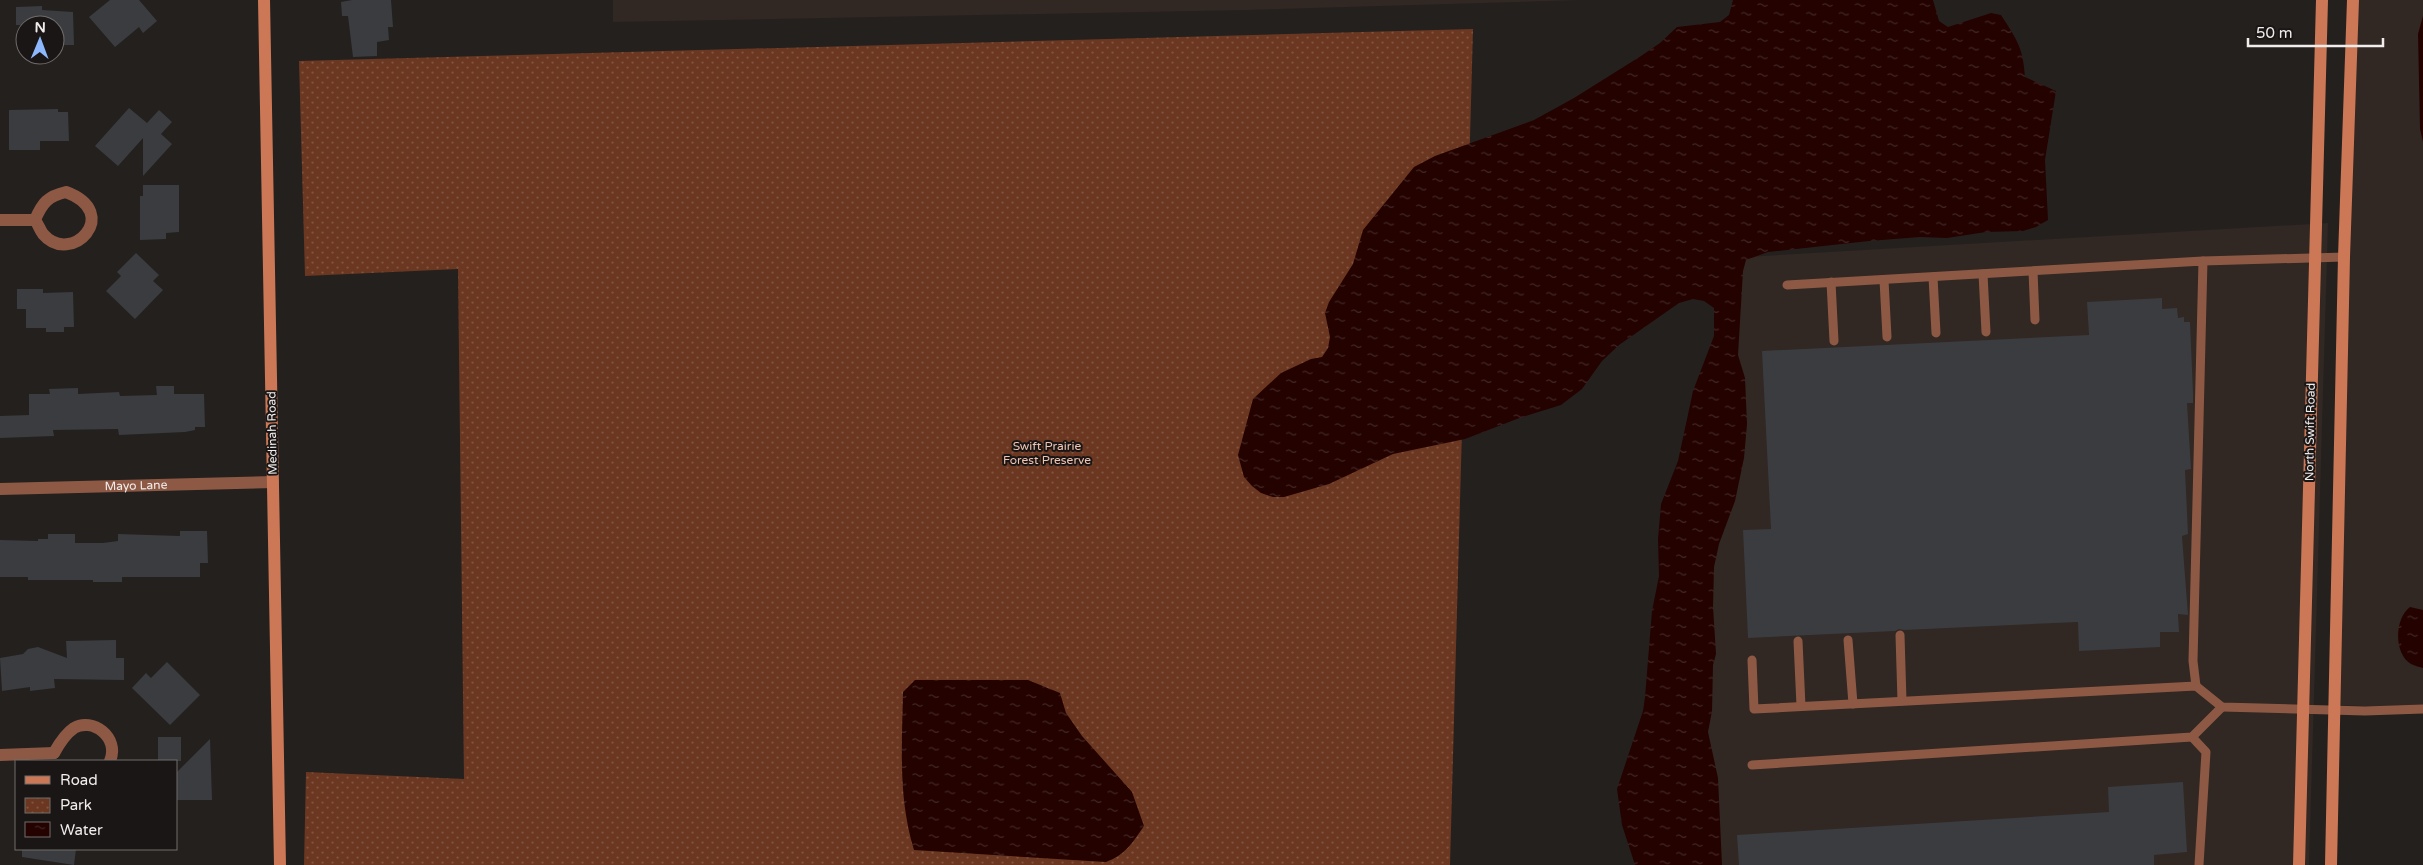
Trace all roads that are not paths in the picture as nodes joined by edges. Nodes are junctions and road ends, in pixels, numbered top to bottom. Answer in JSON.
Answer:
{"nodes":[{"id":1,"x":264,"y":0,"type":"edge"},
{"id":2,"x":2322,"y":0,"type":"edge"},
{"id":3,"x":2353,"y":0,"type":"edge"},
{"id":4,"x":0,"y":220,"type":"edge"},
{"id":5,"x":36,"y":220,"type":"junction"},
{"id":6,"x":2315,"y":257,"type":"junction"},
{"id":7,"x":2344,"y":257,"type":"junction"},
{"id":8,"x":2203,"y":261,"type":"junction"},
{"id":9,"x":2033,"y":271,"type":"junction"},
{"id":10,"x":1983,"y":274,"type":"junction"},
{"id":11,"x":1933,"y":277,"type":"junction"},
{"id":12,"x":1884,"y":280,"type":"junction"},
{"id":13,"x":1831,"y":282,"type":"junction"},
{"id":14,"x":1787,"y":285,"type":"dead end"},
{"id":15,"x":2035,"y":320,"type":"dead end"},
{"id":16,"x":1986,"y":332,"type":"dead end"},
{"id":17,"x":1936,"y":333,"type":"dead end"},
{"id":18,"x":1887,"y":337,"type":"dead end"},
{"id":19,"x":1834,"y":341,"type":"dead end"},
{"id":20,"x":272,"y":482,"type":"junction"},
{"id":21,"x":0,"y":489,"type":"edge"},
{"id":22,"x":1900,"y":635,"type":"dead end"},
{"id":23,"x":1848,"y":640,"type":"dead end"},
{"id":24,"x":1798,"y":641,"type":"dead end"},
{"id":25,"x":1752,"y":660,"type":"dead end"},
{"id":26,"x":2196,"y":686,"type":"junction"},
{"id":27,"x":1902,"y":701,"type":"junction"},
{"id":28,"x":1853,"y":704,"type":"junction"},
{"id":29,"x":1801,"y":706,"type":"junction"},
{"id":30,"x":2222,"y":707,"type":"junction"},
{"id":31,"x":2423,"y":709,"type":"edge"},
{"id":32,"x":2304,"y":710,"type":"junction"},
{"id":33,"x":2336,"y":710,"type":"junction"},
{"id":34,"x":2192,"y":737,"type":"junction"},
{"id":35,"x":0,"y":754,"type":"edge"},
{"id":36,"x":56,"y":757,"type":"edge"},
{"id":37,"x":110,"y":760,"type":"edge"},
{"id":38,"x":1752,"y":765,"type":"dead end"},
{"id":39,"x":280,"y":865,"type":"edge"},
{"id":40,"x":2199,"y":865,"type":"edge"},
{"id":41,"x":2300,"y":865,"type":"edge"},
{"id":42,"x":2331,"y":865,"type":"edge"}],
"edges":[{"from":1,"to":20,"type":"street","name":"Medinah Road"},
{"from":2,"to":6,"type":"street","name":"North Swift Road"},
{"from":3,"to":7,"type":"street"},
{"from":4,"to":5,"type":"street"},
{"from":5,"to":5,"type":"street"},
{"from":6,"to":7,"type":"lane"},
{"from":6,"to":8,"type":"lane"},
{"from":6,"to":32,"type":"street","name":"North Swift Road"},
{"from":7,"to":33,"type":"street"},
{"from":8,"to":9,"type":"lane"},
{"from":8,"to":26,"type":"lane"},
{"from":9,"to":10,"type":"lane"},
{"from":9,"to":15,"type":"lane"},
{"from":10,"to":11,"type":"lane"},
{"from":10,"to":16,"type":"lane"},
{"from":11,"to":12,"type":"lane"},
{"from":11,"to":17,"type":"lane"},
{"from":12,"to":13,"type":"lane"},
{"from":12,"to":18,"type":"lane"},
{"from":13,"to":14,"type":"lane"},
{"from":13,"to":19,"type":"lane"},
{"from":20,"to":21,"type":"street","name":"Mayo Lane"},
{"from":20,"to":39,"type":"street","name":"Medinah Road"},
{"from":22,"to":27,"type":"lane"},
{"from":23,"to":28,"type":"lane"},
{"from":24,"to":29,"type":"lane"},
{"from":25,"to":29,"type":"lane"},
{"from":26,"to":27,"type":"lane"},
{"from":26,"to":30,"type":"lane"},
{"from":27,"to":28,"type":"lane"},
{"from":28,"to":29,"type":"lane"},
{"from":30,"to":32,"type":"lane"},
{"from":30,"to":34,"type":"lane"},
{"from":31,"to":33,"type":"lane"},
{"from":32,"to":33,"type":"lane"},
{"from":32,"to":41,"type":"street","name":"North Swift Road"},
{"from":33,"to":42,"type":"street"},
{"from":34,"to":38,"type":"lane"},
{"from":34,"to":40,"type":"lane"},
{"from":35,"to":36,"type":"street"},
{"from":36,"to":37,"type":"street"}]}
